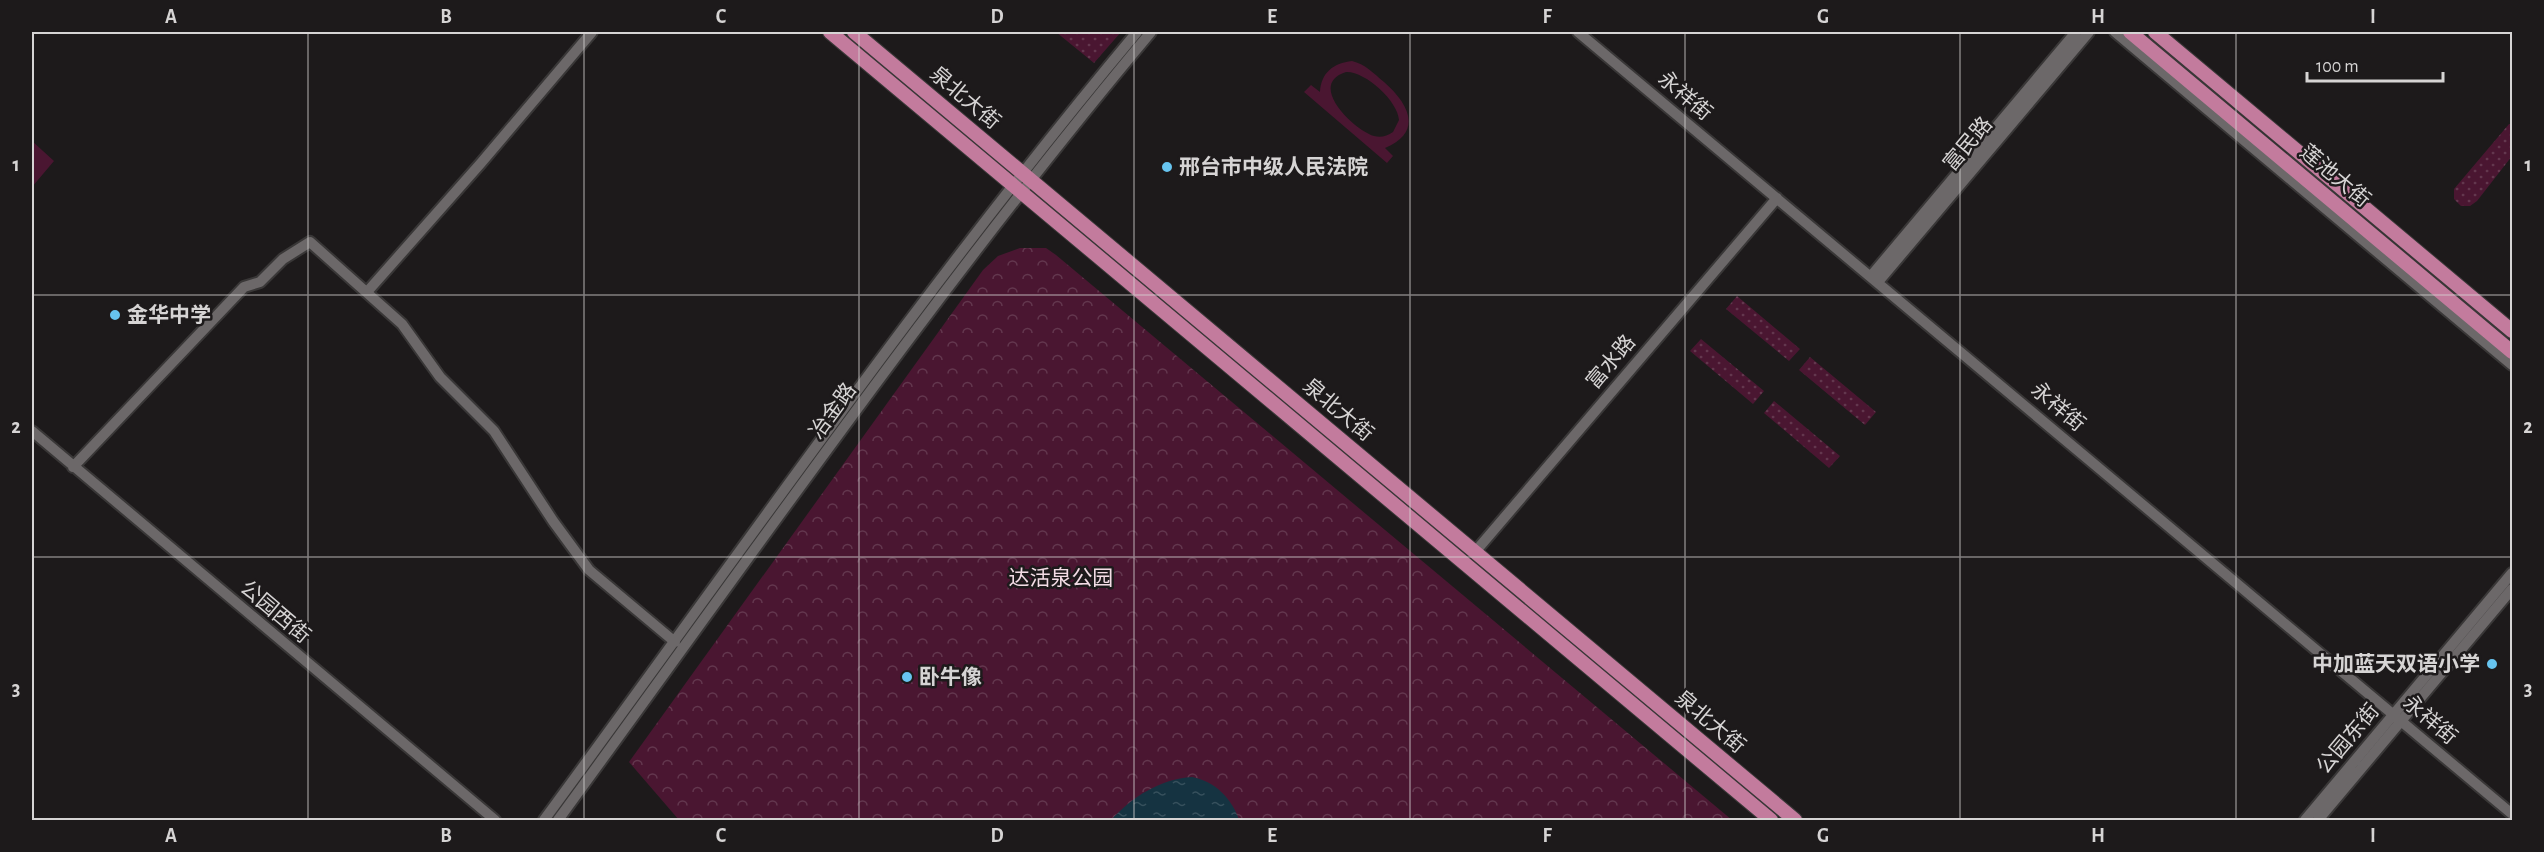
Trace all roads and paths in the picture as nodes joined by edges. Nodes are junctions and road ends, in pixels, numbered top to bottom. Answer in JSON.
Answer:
{"nodes":[{"id":1,"x":592,"y":32,"type":"edge"},
{"id":2,"x":831,"y":32,"type":"edge"},
{"id":3,"x":854,"y":32,"type":"edge"},
{"id":4,"x":1137,"y":32,"type":"edge"},
{"id":5,"x":1151,"y":32,"type":"edge"},
{"id":6,"x":1578,"y":32,"type":"edge"},
{"id":7,"x":2076,"y":32,"type":"edge"},
{"id":8,"x":2089,"y":32,"type":"edge"},
{"id":9,"x":2115,"y":32,"type":"edge"},
{"id":10,"x":2130,"y":32,"type":"edge"},
{"id":11,"x":2155,"y":32,"type":"edge"},
{"id":12,"x":1026,"y":176,"type":"junction"},
{"id":13,"x":1016,"y":188,"type":"junction"},
{"id":14,"x":1777,"y":198,"type":"junction"},
{"id":15,"x":1875,"y":279,"type":"junction"},
{"id":16,"x":367,"y":292,"type":"junction"},
{"id":17,"x":2512,"y":331,"type":"edge"},
{"id":18,"x":2512,"y":352,"type":"edge"},
{"id":19,"x":2512,"y":365,"type":"edge"},
{"id":20,"x":32,"y":431,"type":"edge"},
{"id":21,"x":73,"y":467,"type":"junction"},
{"id":22,"x":1475,"y":552,"type":"junction"},
{"id":23,"x":2512,"y":573,"type":"edge"},
{"id":24,"x":2512,"y":589,"type":"edge"},
{"id":25,"x":675,"y":642,"type":"junction"},
{"id":26,"x":2398,"y":718,"type":"junction"},
{"id":27,"x":2512,"y":814,"type":"edge"},
{"id":28,"x":495,"y":820,"type":"edge"},
{"id":29,"x":544,"y":820,"type":"edge"},
{"id":30,"x":558,"y":820,"type":"edge"},
{"id":31,"x":1771,"y":820,"type":"edge"},
{"id":32,"x":1795,"y":820,"type":"edge"},
{"id":33,"x":2305,"y":820,"type":"edge"},
{"id":34,"x":2318,"y":820,"type":"edge"}],
"edges":[{"from":1,"to":16,"type":"street"},
{"from":2,"to":13,"type":"main road","name":"泉北大街"},
{"from":3,"to":12,"type":"main road","name":"泉北大街"},
{"from":4,"to":12,"type":"street","name":"冶金路"},
{"from":5,"to":12,"type":"street","name":"冶金路"},
{"from":6,"to":14,"type":"street","name":"永祥街"},
{"from":7,"to":15,"type":"street","name":"富民路"},
{"from":8,"to":15,"type":"street","name":"富民路"},
{"from":9,"to":19,"type":"street"},
{"from":10,"to":18,"type":"main road","name":"莲池大街"},
{"from":11,"to":17,"type":"main road","name":"莲池大街"},
{"from":12,"to":13,"type":"street","name":"冶金路"},
{"from":12,"to":22,"type":"main road","name":"泉北大街"},
{"from":13,"to":25,"type":"street","name":"冶金路"},
{"from":13,"to":30,"type":"street","name":"冶金路"},
{"from":13,"to":31,"type":"main road","name":"泉北大街"},
{"from":14,"to":15,"type":"street","name":"永祥街"},
{"from":14,"to":22,"type":"street","name":"富水路"},
{"from":15,"to":26,"type":"street","name":"永祥街"},
{"from":16,"to":21,"type":"street"},
{"from":16,"to":25,"type":"street"},
{"from":20,"to":21,"type":"street","name":"公园西街"},
{"from":21,"to":28,"type":"street","name":"公园西街"},
{"from":22,"to":32,"type":"main road","name":"泉北大街"},
{"from":23,"to":26,"type":"street","name":"公园东街"},
{"from":24,"to":26,"type":"street","name":"公园东街"},
{"from":25,"to":29,"type":"street","name":"冶金路"},
{"from":26,"to":27,"type":"street","name":"永祥街"},
{"from":26,"to":33,"type":"street","name":"公园东街"},
{"from":26,"to":34,"type":"street","name":"公园东街"}]}
